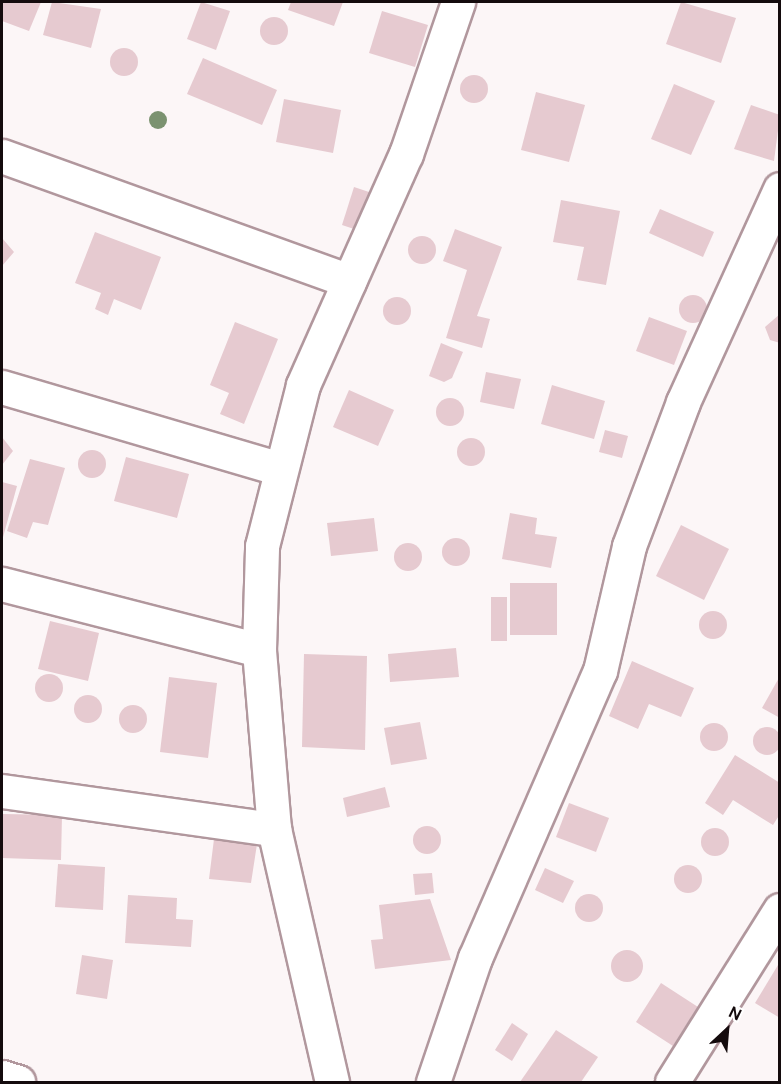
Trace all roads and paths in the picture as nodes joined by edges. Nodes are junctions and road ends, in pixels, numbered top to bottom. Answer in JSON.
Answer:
{"nodes":[{"id":1,"x":457,"y":2,"type":"edge"},
{"id":2,"x":2,"y":156,"type":"edge"},
{"id":3,"x":780,"y":189,"type":"edge"},
{"id":4,"x":349,"y":281,"type":"junction"},
{"id":5,"x":2,"y":387,"type":"edge"},
{"id":6,"x":278,"y":468,"type":"junction"},
{"id":7,"x":2,"y":584,"type":"edge"},
{"id":8,"x":259,"y":650,"type":"junction"},
{"id":9,"x":2,"y":791,"type":"edge"},
{"id":10,"x":274,"y":830,"type":"junction"},
{"id":11,"x":780,"y":910,"type":"edge"},
{"id":12,"x":2,"y":1077,"type":"edge"},
{"id":13,"x":18,"y":1083,"type":"edge"},
{"id":14,"x":332,"y":1083,"type":"edge"},
{"id":15,"x":433,"y":1083,"type":"edge"},
{"id":16,"x":672,"y":1083,"type":"edge"}],
"edges":[{"from":1,"to":4,"type":"street"},
{"from":2,"to":4,"type":"street"},
{"from":3,"to":15,"type":"street"},
{"from":4,"to":6,"type":"street"},
{"from":5,"to":6,"type":"street"},
{"from":6,"to":8,"type":"street"},
{"from":7,"to":8,"type":"street"},
{"from":8,"to":10,"type":"street"},
{"from":9,"to":10,"type":"street"},
{"from":10,"to":14,"type":"street"},
{"from":11,"to":16,"type":"street"},
{"from":12,"to":13,"type":"street"}]}
